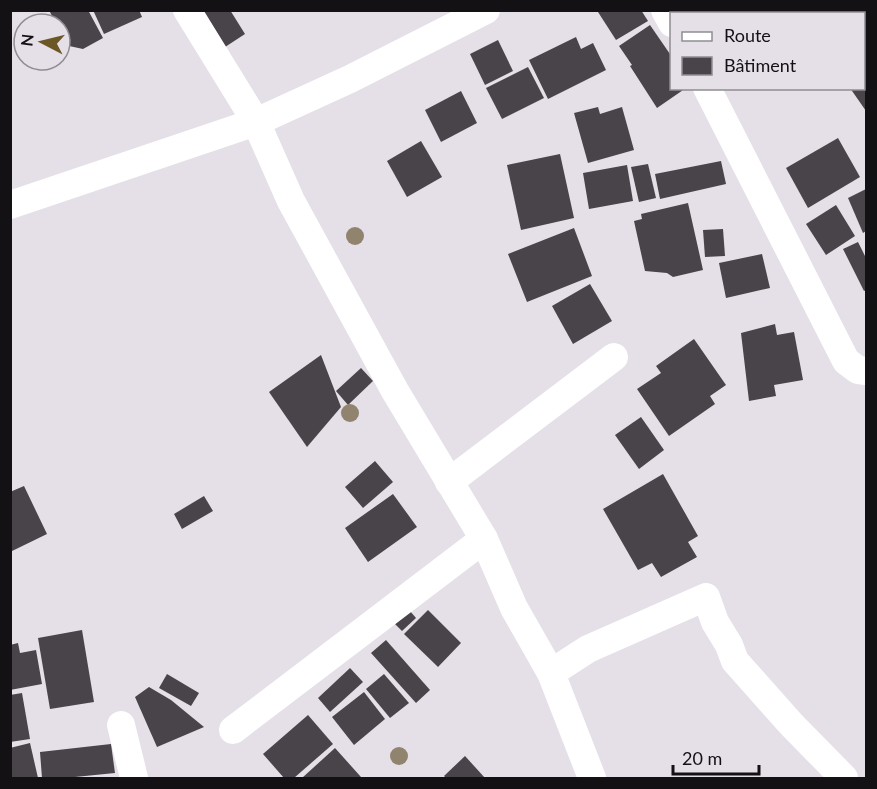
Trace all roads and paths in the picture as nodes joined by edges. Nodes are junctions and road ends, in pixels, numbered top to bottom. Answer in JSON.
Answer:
{"nodes":[{"id":1,"x":187,"y":10,"type":"edge"},
{"id":2,"x":486,"y":10,"type":"edge"},
{"id":3,"x":708,"y":90,"type":"edge"},
{"id":4,"x":256,"y":122,"type":"junction"},
{"id":5,"x":10,"y":205,"type":"edge"},
{"id":6,"x":614,"y":357,"type":"dead end"},
{"id":7,"x":867,"y":371,"type":"edge"},
{"id":8,"x":450,"y":482,"type":"junction"},
{"id":9,"x":484,"y":539,"type":"junction"},
{"id":10,"x":551,"y":673,"type":"junction"},
{"id":11,"x":121,"y":724,"type":"dead end"},
{"id":12,"x":233,"y":730,"type":"dead end"},
{"id":13,"x":134,"y":778,"type":"edge"},
{"id":14,"x":592,"y":778,"type":"edge"},
{"id":15,"x":844,"y":778,"type":"edge"}],
"edges":[{"from":1,"to":4,"type":"street"},
{"from":2,"to":4,"type":"street"},
{"from":3,"to":7,"type":"street"},
{"from":4,"to":5,"type":"street"},
{"from":4,"to":8,"type":"street"},
{"from":6,"to":8,"type":"street"},
{"from":8,"to":9,"type":"street"},
{"from":9,"to":10,"type":"street"},
{"from":9,"to":12,"type":"street"},
{"from":10,"to":14,"type":"street"},
{"from":10,"to":15,"type":"street"},
{"from":11,"to":13,"type":"street"}]}
